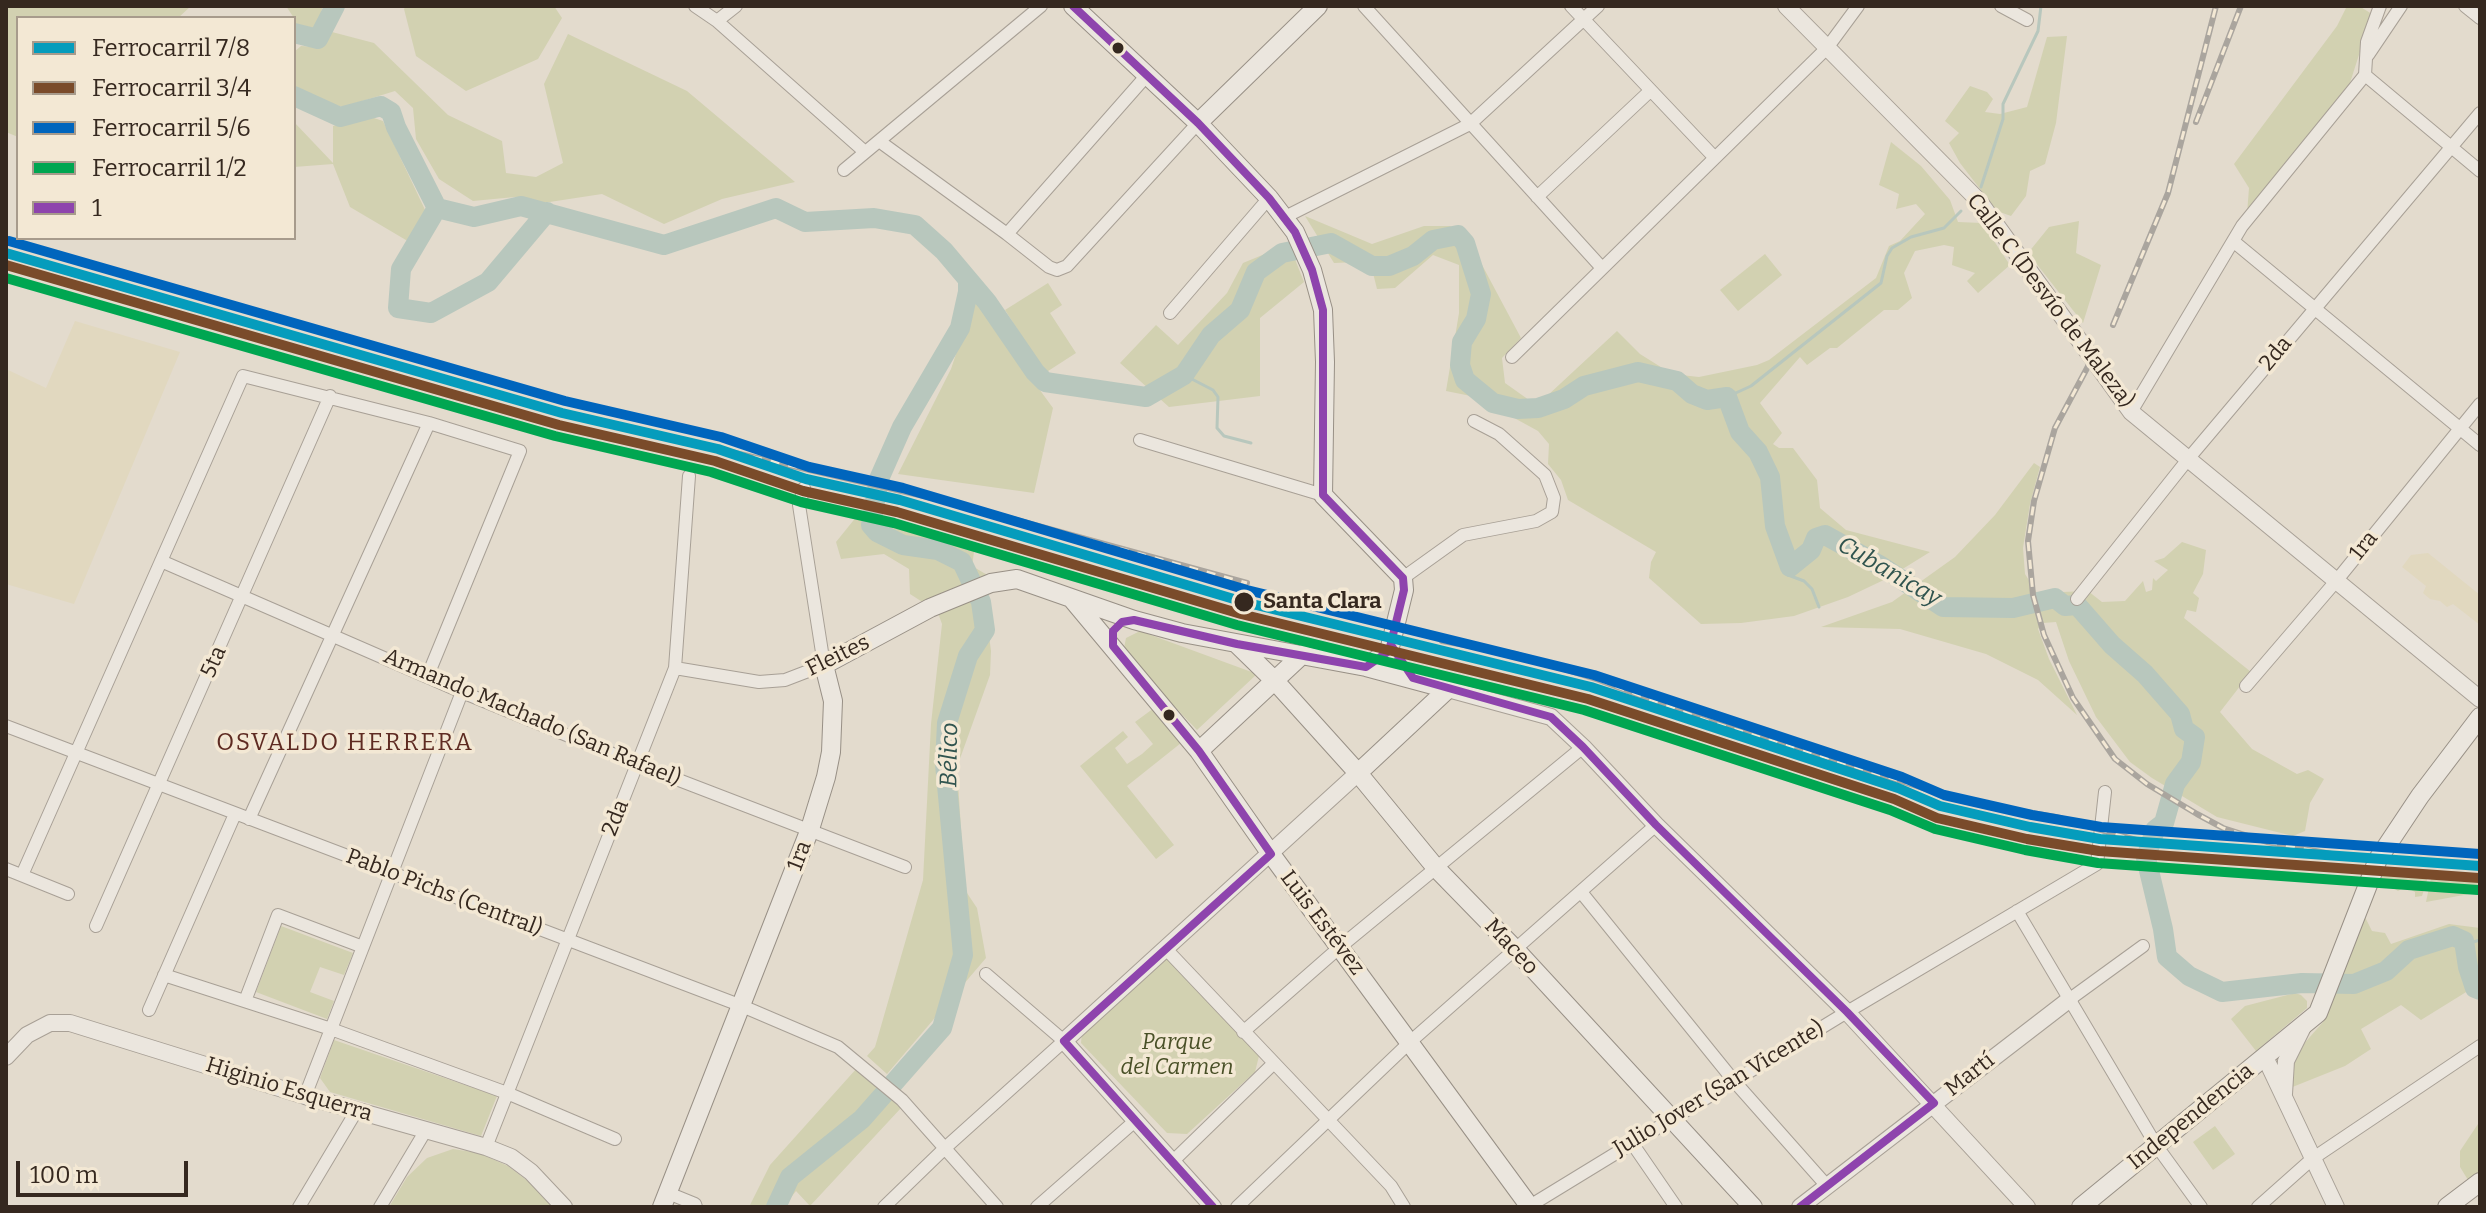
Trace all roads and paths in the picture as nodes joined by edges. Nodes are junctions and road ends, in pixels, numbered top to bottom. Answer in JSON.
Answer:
{"nodes":[{"id":1,"x":695,"y":6,"type":"edge"},
{"id":2,"x":736,"y":6,"type":"edge"},
{"id":3,"x":1041,"y":6,"type":"edge"},
{"id":4,"x":1073,"y":6,"type":"edge"},
{"id":5,"x":1318,"y":6,"type":"edge"},
{"id":6,"x":1364,"y":6,"type":"edge"},
{"id":7,"x":1571,"y":6,"type":"edge"},
{"id":8,"x":1598,"y":6,"type":"edge"},
{"id":9,"x":1786,"y":6,"type":"edge"},
{"id":10,"x":1858,"y":6,"type":"edge"},
{"id":11,"x":2001,"y":6,"type":"edge"},
{"id":12,"x":2380,"y":6,"type":"edge"},
{"id":13,"x":2401,"y":6,"type":"edge"},
{"id":14,"x":2465,"y":6,"type":"edge"},
{"id":15,"x":2480,"y":18,"type":"edge"},
{"id":16,"x":1583,"y":19,"type":"junction"},
{"id":17,"x":2027,"y":20,"type":"dead end"},
{"id":18,"x":717,"y":21,"type":"junction"},
{"id":19,"x":1827,"y":48,"type":"junction"},
{"id":20,"x":2366,"y":58,"type":"junction"},
{"id":21,"x":1148,"y":74,"type":"junction"},
{"id":22,"x":2365,"y":75,"type":"junction"},
{"id":23,"x":1650,"y":91,"type":"junction"},
{"id":24,"x":2480,"y":113,"type":"edge"},
{"id":25,"x":1198,"y":123,"type":"junction"},
{"id":26,"x":1470,"y":124,"type":"junction"},
{"id":27,"x":879,"y":141,"type":"junction"},
{"id":28,"x":2450,"y":146,"type":"junction"},
{"id":29,"x":865,"y":152,"type":"junction"},
{"id":30,"x":1715,"y":158,"type":"junction"},
{"id":31,"x":844,"y":170,"type":"dead end"},
{"id":32,"x":2480,"y":171,"type":"edge"},
{"id":33,"x":1537,"y":197,"type":"junction"},
{"id":34,"x":1269,"y":198,"type":"junction"},
{"id":35,"x":1290,"y":224,"type":"junction"},
{"id":36,"x":1007,"y":234,"type":"junction"},
{"id":37,"x":2233,"y":241,"type":"junction"},
{"id":38,"x":1602,"y":268,"type":"junction"},
{"id":39,"x":2314,"y":308,"type":"junction"},
{"id":40,"x":1170,"y":313,"type":"dead end"},
{"id":41,"x":1512,"y":357,"type":"dead end"},
{"id":42,"x":330,"y":396,"type":"junction"},
{"id":43,"x":2480,"y":404,"type":"edge"},
{"id":44,"x":2131,"y":412,"type":"junction"},
{"id":45,"x":1474,"y":421,"type":"dead end"},
{"id":46,"x":429,"y":423,"type":"junction"},
{"id":47,"x":2460,"y":429,"type":"junction"},
{"id":48,"x":1140,"y":440,"type":"dead end"},
{"id":49,"x":2480,"y":445,"type":"edge"},
{"id":50,"x":2189,"y":458,"type":"junction"},
{"id":51,"x":689,"y":476,"type":"dead end"},
{"id":52,"x":804,"y":488,"type":"dead end"},
{"id":53,"x":1323,"y":495,"type":"junction"},
{"id":54,"x":161,"y":561,"type":"junction"},
{"id":55,"x":1403,"y":578,"type":"junction"},
{"id":56,"x":2337,"y":580,"type":"junction"},
{"id":57,"x":1069,"y":595,"type":"junction"},
{"id":58,"x":243,"y":597,"type":"junction"},
{"id":59,"x":2077,"y":599,"type":"dead end"},
{"id":60,"x":1134,"y":620,"type":"junction"},
{"id":61,"x":333,"y":634,"type":"junction"},
{"id":62,"x":1237,"y":644,"type":"junction"},
{"id":63,"x":1391,"y":645,"type":"junction"},
{"id":64,"x":1113,"y":646,"type":"junction"},
{"id":65,"x":1303,"y":654,"type":"junction"},
{"id":66,"x":824,"y":665,"type":"junction"},
{"id":67,"x":1366,"y":667,"type":"junction"},
{"id":68,"x":675,"y":668,"type":"junction"},
{"id":69,"x":428,"y":675,"type":"junction"},
{"id":70,"x":1413,"y":678,"type":"junction"},
{"id":71,"x":1275,"y":681,"type":"junction"},
{"id":72,"x":2246,"y":686,"type":"dead end"},
{"id":73,"x":1448,"y":689,"type":"junction"},
{"id":74,"x":462,"y":692,"type":"junction"},
{"id":75,"x":2480,"y":699,"type":"edge"},
{"id":76,"x":2480,"y":717,"type":"edge"},
{"id":77,"x":6,"y":726,"type":"edge"},
{"id":78,"x":1583,"y":747,"type":"junction"},
{"id":79,"x":1199,"y":751,"type":"junction"},
{"id":80,"x":76,"y":753,"type":"junction"},
{"id":81,"x":637,"y":764,"type":"junction"},
{"id":82,"x":1358,"y":773,"type":"junction"},
{"id":83,"x":161,"y":784,"type":"junction"},
{"id":84,"x":2105,"y":792,"type":"dead end"},
{"id":85,"x":235,"y":814,"type":"junction"},
{"id":86,"x":249,"y":819,"type":"junction"},
{"id":87,"x":1656,"y":825,"type":"junction"},
{"id":88,"x":810,"y":829,"type":"junction"},
{"id":89,"x":1271,"y":854,"type":"junction"},
{"id":90,"x":905,"y":867,"type":"dead end"},
{"id":91,"x":1436,"y":868,"type":"junction"},
{"id":92,"x":6,"y":869,"type":"edge"},
{"id":93,"x":391,"y":872,"type":"junction"},
{"id":94,"x":22,"y":875,"type":"junction"},
{"id":95,"x":1581,"y":892,"type":"junction"},
{"id":96,"x":68,"y":894,"type":"dead end"},
{"id":97,"x":2017,"y":911,"type":"junction"},
{"id":98,"x":96,"y":926,"type":"dead end"},
{"id":99,"x":567,"y":940,"type":"junction"},
{"id":100,"x":2143,"y":946,"type":"dead end"},
{"id":101,"x":363,"y":947,"type":"junction"},
{"id":102,"x":1340,"y":947,"type":"junction"},
{"id":103,"x":1166,"y":949,"type":"junction"},
{"id":104,"x":1515,"y":949,"type":"junction"},
{"id":105,"x":986,"y":974,"type":"dead end"},
{"id":106,"x":164,"y":975,"type":"junction"},
{"id":107,"x":2070,"y":999,"type":"junction"},
{"id":108,"x":245,"y":1001,"type":"junction"},
{"id":109,"x":742,"y":1006,"type":"junction"},
{"id":110,"x":149,"y":1010,"type":"dead end"},
{"id":111,"x":1847,"y":1012,"type":"junction"},
{"id":112,"x":2303,"y":1028,"type":"junction"},
{"id":113,"x":331,"y":1029,"type":"junction"},
{"id":114,"x":1243,"y":1032,"type":"junction"},
{"id":115,"x":1064,"y":1041,"type":"junction"},
{"id":116,"x":1410,"y":1042,"type":"junction"},
{"id":117,"x":2480,"y":1046,"type":"edge"},
{"id":118,"x":6,"y":1057,"type":"edge"},
{"id":119,"x":2265,"y":1057,"type":"junction"},
{"id":120,"x":1273,"y":1064,"type":"junction"},
{"id":121,"x":1734,"y":1081,"type":"junction"},
{"id":122,"x":507,"y":1093,"type":"junction"},
{"id":123,"x":305,"y":1096,"type":"junction"},
{"id":124,"x":2284,"y":1096,"type":"junction"},
{"id":125,"x":1934,"y":1103,"type":"junction"},
{"id":126,"x":357,"y":1110,"type":"junction"},
{"id":127,"x":1670,"y":1119,"type":"junction"},
{"id":128,"x":1135,"y":1121,"type":"junction"},
{"id":129,"x":1328,"y":1121,"type":"junction"},
{"id":130,"x":426,"y":1130,"type":"junction"},
{"id":131,"x":615,"y":1139,"type":"dead end"},
{"id":132,"x":1632,"y":1143,"type":"junction"},
{"id":133,"x":2156,"y":1145,"type":"junction"},
{"id":134,"x":486,"y":1147,"type":"junction"},
{"id":135,"x":945,"y":1148,"type":"junction"},
{"id":136,"x":2312,"y":1159,"type":"junction"},
{"id":137,"x":1171,"y":1163,"type":"junction"},
{"id":138,"x":2480,"y":1182,"type":"edge"},
{"id":139,"x":1827,"y":1186,"type":"junction"},
{"id":140,"x":665,"y":1200,"type":"edge"},
{"id":141,"x":299,"y":1207,"type":"edge"},
{"id":142,"x":380,"y":1207,"type":"edge"},
{"id":143,"x":564,"y":1207,"type":"edge"},
{"id":144,"x":696,"y":1207,"type":"edge"},
{"id":145,"x":884,"y":1207,"type":"edge"},
{"id":146,"x":997,"y":1207,"type":"edge"},
{"id":147,"x":1037,"y":1207,"type":"edge"},
{"id":148,"x":1213,"y":1207,"type":"edge"},
{"id":149,"x":1237,"y":1207,"type":"edge"},
{"id":150,"x":1404,"y":1207,"type":"edge"},
{"id":151,"x":1529,"y":1207,"type":"edge"},
{"id":152,"x":1676,"y":1207,"type":"edge"},
{"id":153,"x":1753,"y":1207,"type":"edge"},
{"id":154,"x":1800,"y":1207,"type":"edge"},
{"id":155,"x":2027,"y":1207,"type":"edge"},
{"id":156,"x":2081,"y":1207,"type":"edge"},
{"id":157,"x":2201,"y":1207,"type":"edge"},
{"id":158,"x":2258,"y":1207,"type":"edge"},
{"id":159,"x":2336,"y":1207,"type":"edge"},
{"id":160,"x":2447,"y":1207,"type":"edge"}],
"edges":[{"from":1,"to":18,"type":"street"},
{"from":2,"to":18,"type":"street"},
{"from":3,"to":27,"type":"street"},
{"from":4,"to":21,"type":"main road"},
{"from":5,"to":25,"type":"main road"},
{"from":6,"to":26,"type":"street"},
{"from":7,"to":16,"type":"street"},
{"from":8,"to":16,"type":"street"},
{"from":9,"to":19,"type":"street","name":"Calle C (Desvío de Maleza)"},
{"from":10,"to":19,"type":"street"},
{"from":11,"to":17,"type":"street"},
{"from":12,"to":20,"type":"street"},
{"from":13,"to":20,"type":"street"},
{"from":14,"to":15,"type":"street"},
{"from":16,"to":23,"type":"street"},
{"from":16,"to":26,"type":"street"},
{"from":18,"to":29,"type":"street"},
{"from":19,"to":30,"type":"street"},
{"from":19,"to":44,"type":"street","name":"Calle C (Desvío de Maleza)"},
{"from":20,"to":22,"type":"street"},
{"from":21,"to":25,"type":"main road"},
{"from":21,"to":36,"type":"street"},
{"from":22,"to":28,"type":"street"},
{"from":22,"to":37,"type":"street"},
{"from":23,"to":30,"type":"street"},
{"from":23,"to":33,"type":"street"},
{"from":24,"to":28,"type":"street","name":"2da"},
{"from":25,"to":34,"type":"main road"},
{"from":25,"to":36,"type":"street"},
{"from":26,"to":33,"type":"street"},
{"from":26,"to":35,"type":"street"},
{"from":27,"to":29,"type":"street"},
{"from":27,"to":36,"type":"street"},
{"from":28,"to":32,"type":"street"},
{"from":28,"to":39,"type":"street","name":"2da"},
{"from":29,"to":31,"type":"street"},
{"from":30,"to":38,"type":"street"},
{"from":33,"to":38,"type":"street"},
{"from":34,"to":35,"type":"main road"},
{"from":34,"to":40,"type":"street"},
{"from":35,"to":53,"type":"main road"},
{"from":37,"to":39,"type":"street"},
{"from":37,"to":44,"type":"street"},
{"from":38,"to":41,"type":"street"},
{"from":39,"to":47,"type":"street"},
{"from":39,"to":50,"type":"street","name":"2da"},
{"from":42,"to":46,"type":"street"},
{"from":42,"to":54,"type":"street"},
{"from":42,"to":58,"type":"street","name":"5ta"},
{"from":43,"to":47,"type":"street","name":"1ra"},
{"from":44,"to":50,"type":"street","name":"Calle C (Desvío de Maleza)"},
{"from":45,"to":55,"type":"street"},
{"from":46,"to":61,"type":"street"},
{"from":46,"to":69,"type":"street"},
{"from":47,"to":49,"type":"street"},
{"from":47,"to":56,"type":"street","name":"1ra"},
{"from":48,"to":53,"type":"street"},
{"from":50,"to":56,"type":"street","name":"Calle C (Desvío de Maleza)"},
{"from":50,"to":59,"type":"street","name":"2da"},
{"from":51,"to":68,"type":"street","name":"2da"},
{"from":52,"to":66,"type":"street","name":"1ra"},
{"from":53,"to":55,"type":"main road"},
{"from":54,"to":58,"type":"street","name":"Armando Machado (San Rafael)"},
{"from":54,"to":80,"type":"street"},
{"from":55,"to":63,"type":"main road"},
{"from":56,"to":72,"type":"street","name":"1ra"},
{"from":56,"to":75,"type":"street","name":"Calle C (Desvío de Maleza)"},
{"from":57,"to":60,"type":"main road"},
{"from":57,"to":64,"type":"main road","name":"Luis Estévez"},
{"from":57,"to":66,"type":"main road","name":"Fleites"},
{"from":58,"to":61,"type":"street","name":"Armando Machado (San Rafael)"},
{"from":58,"to":83,"type":"street","name":"5ta"},
{"from":60,"to":62,"type":"main road"},
{"from":60,"to":64,"type":"main road"},
{"from":61,"to":69,"type":"street","name":"Armando Machado (San Rafael)"},
{"from":61,"to":86,"type":"street"},
{"from":62,"to":65,"type":"main road"},
{"from":62,"to":71,"type":"main road","name":"Maceo"},
{"from":63,"to":67,"type":"main road"},
{"from":63,"to":70,"type":"main road"},
{"from":64,"to":79,"type":"main road","name":"Luis Estévez"},
{"from":65,"to":67,"type":"main road"},
{"from":65,"to":71,"type":"main road"},
{"from":66,"to":68,"type":"street","name":"Fleites"},
{"from":66,"to":88,"type":"main road","name":"1ra"},
{"from":67,"to":70,"type":"main road"},
{"from":68,"to":81,"type":"street","name":"2da"},
{"from":69,"to":74,"type":"street","name":"Armando Machado (San Rafael)"},
{"from":70,"to":73,"type":"main road"},
{"from":71,"to":79,"type":"main road"},
{"from":71,"to":82,"type":"main road","name":"Maceo"},
{"from":73,"to":78,"type":"street"},
{"from":73,"to":82,"type":"main road"},
{"from":74,"to":81,"type":"street","name":"Armando Machado (San Rafael)"},
{"from":74,"to":93,"type":"street"},
{"from":76,"to":112,"type":"main road","name":"Independencia"},
{"from":77,"to":80,"type":"street","name":"Pablo Pichs (Central)"},
{"from":78,"to":87,"type":"street"},
{"from":78,"to":91,"type":"street"},
{"from":79,"to":89,"type":"main road","name":"Luis Estévez"},
{"from":80,"to":83,"type":"street","name":"Pablo Pichs (Central)"},
{"from":80,"to":94,"type":"street"},
{"from":81,"to":88,"type":"street","name":"Armando Machado (San Rafael)"},
{"from":81,"to":99,"type":"street","name":"2da"},
{"from":82,"to":89,"type":"street"},
{"from":82,"to":91,"type":"main road","name":"Maceo"},
{"from":83,"to":85,"type":"street","name":"Pablo Pichs (Central)"},
{"from":83,"to":98,"type":"street","name":"5ta"},
{"from":84,"to":97,"type":"street","name":"Julio Jover (San Vicente)"},
{"from":85,"to":86,"type":"street","name":"Pablo Pichs (Central)"},
{"from":85,"to":106,"type":"street"},
{"from":86,"to":93,"type":"street","name":"Pablo Pichs (Central)"},
{"from":87,"to":95,"type":"street"},
{"from":87,"to":111,"type":"street"},
{"from":88,"to":90,"type":"street","name":"Armando Machado (San Rafael)"},
{"from":88,"to":109,"type":"main road","name":"1ra"},
{"from":89,"to":102,"type":"main road","name":"Luis Estévez"},
{"from":89,"to":103,"type":"street"},
{"from":91,"to":102,"type":"street"},
{"from":91,"to":104,"type":"main road","name":"Maceo"},
{"from":92,"to":94,"type":"street"},
{"from":93,"to":99,"type":"street","name":"Pablo Pichs (Central)"},
{"from":93,"to":101,"type":"street"},
{"from":94,"to":96,"type":"street"},
{"from":95,"to":104,"type":"street"},
{"from":95,"to":121,"type":"street"},
{"from":97,"to":107,"type":"street"},
{"from":97,"to":111,"type":"street","name":"Julio Jover (San Vicente)"},
{"from":99,"to":109,"type":"street","name":"Pablo Pichs (Central)"},
{"from":99,"to":122,"type":"street","name":"2da"},
{"from":100,"to":107,"type":"street","name":"Martí"},
{"from":101,"to":108,"type":"street"},
{"from":101,"to":113,"type":"street"},
{"from":102,"to":114,"type":"street"},
{"from":102,"to":116,"type":"main road","name":"Luis Estévez"},
{"from":103,"to":114,"type":"street"},
{"from":103,"to":115,"type":"street"},
{"from":104,"to":116,"type":"street"},
{"from":104,"to":127,"type":"main road","name":"Maceo"},
{"from":105,"to":115,"type":"street"},
{"from":106,"to":108,"type":"street"},
{"from":106,"to":110,"type":"street"},
{"from":107,"to":125,"type":"street","name":"Martí"},
{"from":107,"to":133,"type":"street"},
{"from":108,"to":113,"type":"street"},
{"from":109,"to":135,"type":"street","name":"Pablo Pichs (Central)"},
{"from":109,"to":140,"type":"main road","name":"1ra"},
{"from":111,"to":121,"type":"street","name":"Julio Jover (San Vicente)"},
{"from":111,"to":125,"type":"street"},
{"from":112,"to":119,"type":"main road","name":"Independencia"},
{"from":112,"to":124,"type":"street"},
{"from":113,"to":122,"type":"street"},
{"from":113,"to":123,"type":"street"},
{"from":114,"to":120,"type":"street"},
{"from":115,"to":128,"type":"street"},
{"from":115,"to":135,"type":"street"},
{"from":116,"to":129,"type":"street"},
{"from":116,"to":151,"type":"main road","name":"Luis Estévez"},
{"from":117,"to":136,"type":"street"},
{"from":118,"to":123,"type":"street","name":"Higinio Esquerra"},
{"from":119,"to":124,"type":"street"},
{"from":119,"to":133,"type":"main road","name":"Independencia"},
{"from":120,"to":129,"type":"street"},
{"from":120,"to":137,"type":"street"},
{"from":121,"to":127,"type":"street","name":"Julio Jover (San Vicente)"},
{"from":121,"to":139,"type":"street"},
{"from":122,"to":131,"type":"street"},
{"from":122,"to":134,"type":"street","name":"2da"},
{"from":123,"to":126,"type":"street","name":"Higinio Esquerra"},
{"from":124,"to":136,"type":"street"},
{"from":125,"to":139,"type":"street","name":"Martí"},
{"from":125,"to":155,"type":"street"},
{"from":126,"to":130,"type":"street","name":"Higinio Esquerra"},
{"from":126,"to":141,"type":"street"},
{"from":127,"to":132,"type":"street","name":"Julio Jover (San Vicente)"},
{"from":127,"to":153,"type":"main road","name":"Maceo"},
{"from":128,"to":137,"type":"street"},
{"from":128,"to":147,"type":"street"},
{"from":129,"to":149,"type":"street"},
{"from":129,"to":150,"type":"street"},
{"from":130,"to":134,"type":"street","name":"Higinio Esquerra"},
{"from":130,"to":142,"type":"street"},
{"from":132,"to":151,"type":"street","name":"Julio Jover (San Vicente)"},
{"from":132,"to":152,"type":"street"},
{"from":133,"to":156,"type":"main road","name":"Independencia"},
{"from":133,"to":157,"type":"street"},
{"from":134,"to":143,"type":"street","name":"Higinio Esquerra"},
{"from":135,"to":145,"type":"street"},
{"from":135,"to":146,"type":"street","name":"Pablo Pichs (Central)"},
{"from":136,"to":158,"type":"street"},
{"from":136,"to":159,"type":"street"},
{"from":137,"to":148,"type":"street"},
{"from":138,"to":160,"type":"main road"},
{"from":139,"to":154,"type":"street","name":"Martí"},
{"from":140,"to":144,"type":"street"}]}
